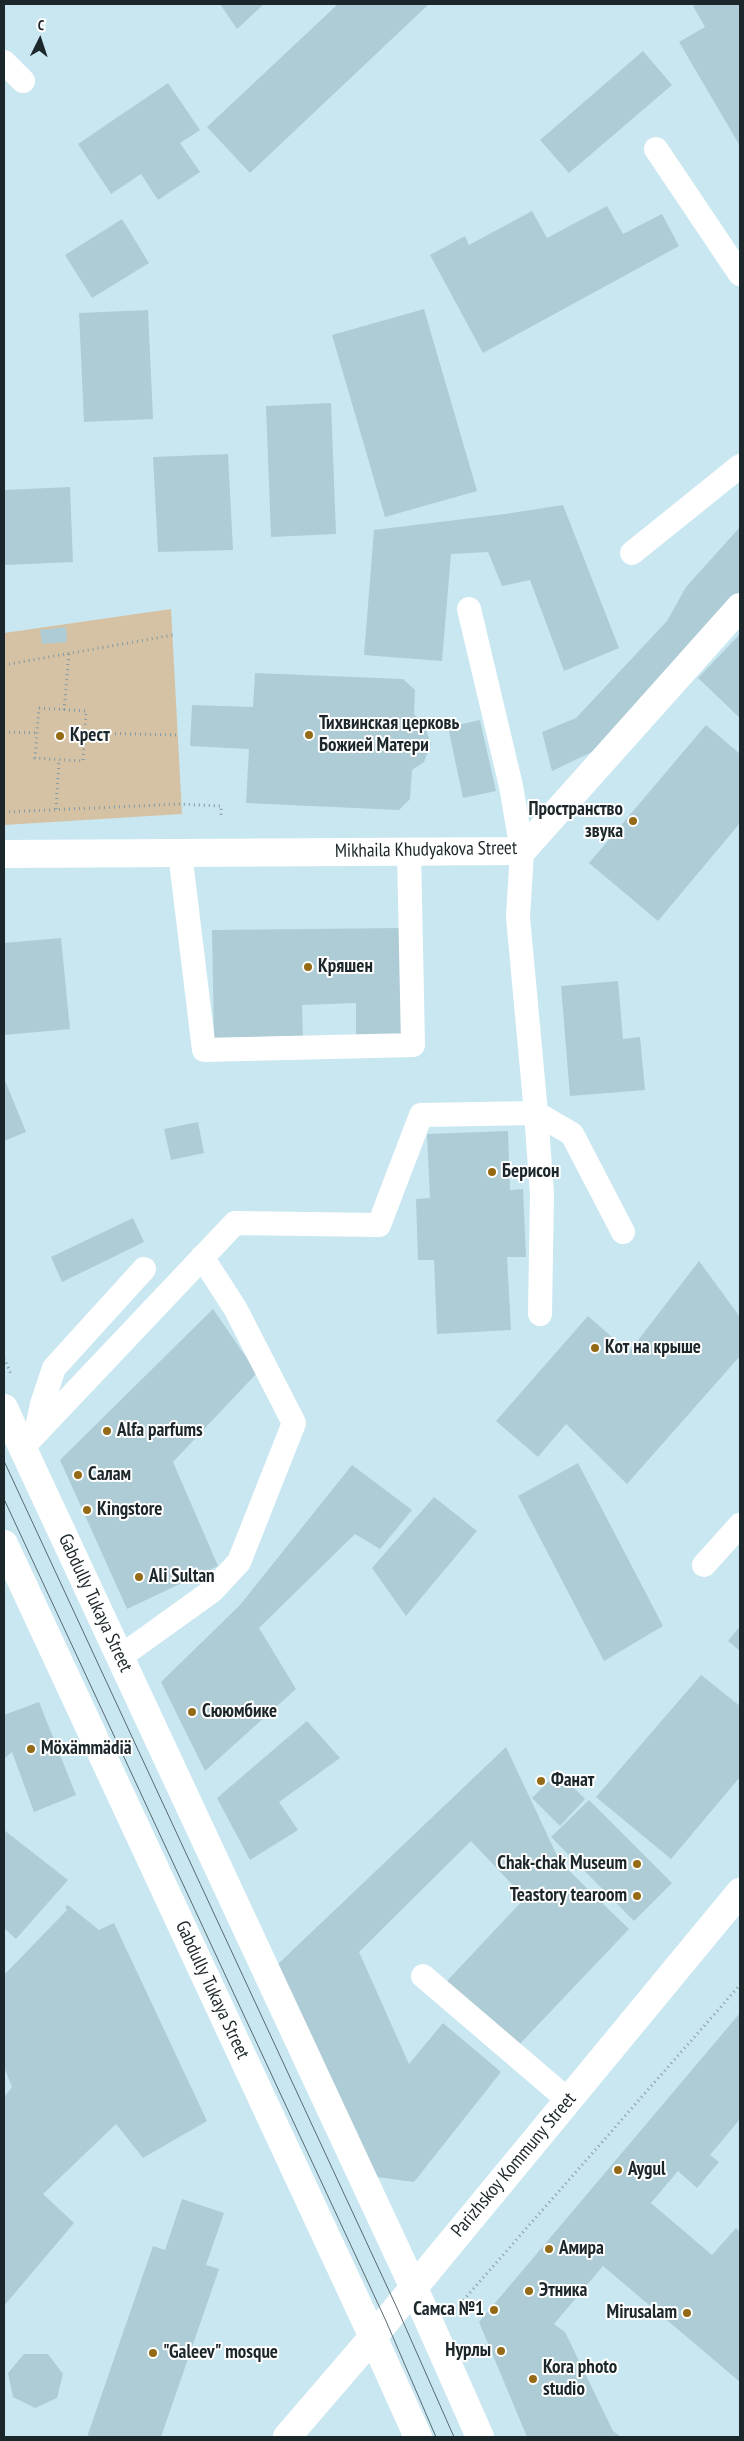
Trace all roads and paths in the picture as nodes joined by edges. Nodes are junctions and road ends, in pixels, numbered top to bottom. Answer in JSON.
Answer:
{"nodes":[{"id":1,"x":4,"y":62,"type":"edge"},
{"id":2,"x":23,"y":81,"type":"dead end"},
{"id":3,"x":656,"y":149,"type":"dead end"},
{"id":4,"x":740,"y":274,"type":"edge"},
{"id":5,"x":740,"y":466,"type":"edge"},
{"id":6,"x":632,"y":553,"type":"dead end"},
{"id":7,"x":740,"y":607,"type":"edge"},
{"id":8,"x":468,"y":609,"type":"dead end"},
{"id":9,"x":173,"y":635,"type":"dead end"},
{"id":10,"x":69,"y":654,"type":"junction"},
{"id":11,"x":4,"y":665,"type":"edge"},
{"id":12,"x":64,"y":710,"type":"junction"},
{"id":13,"x":4,"y":732,"type":"edge"},
{"id":14,"x":37,"y":733,"type":"junction"},
{"id":15,"x":84,"y":733,"type":"junction"},
{"id":16,"x":178,"y":735,"type":"dead end"},
{"id":17,"x":59,"y":760,"type":"junction"},
{"id":18,"x":56,"y":809,"type":"junction"},
{"id":19,"x":4,"y":812,"type":"edge"},
{"id":20,"x":522,"y":851,"type":"junction"},
{"id":21,"x":221,"y":852,"type":"junction"},
{"id":22,"x":409,"y":852,"type":"junction"},
{"id":23,"x":180,"y":853,"type":"junction"},
{"id":24,"x":4,"y":854,"type":"edge"},
{"id":25,"x":536,"y":1113,"type":"junction"},
{"id":26,"x":623,"y":1232,"type":"dead end"},
{"id":27,"x":202,"y":1257,"type":"junction"},
{"id":28,"x":144,"y":1269,"type":"dead end"},
{"id":29,"x":540,"y":1314,"type":"dead end"},
{"id":30,"x":4,"y":1408,"type":"edge"},
{"id":31,"x":29,"y":1440,"type":"junction"},
{"id":32,"x":740,"y":1525,"type":"edge"},
{"id":33,"x":5,"y":1550,"type":"edge"},
{"id":34,"x":704,"y":1565,"type":"dead end"},
{"id":35,"x":120,"y":1657,"type":"junction"},
{"id":36,"x":740,"y":1892,"type":"edge"},
{"id":37,"x":423,"y":1976,"type":"dead end"},
{"id":38,"x":740,"y":1985,"type":"edge"},
{"id":39,"x":568,"y":2100,"type":"junction"},
{"id":40,"x":414,"y":2288,"type":"junction"},
{"id":41,"x":456,"y":2309,"type":"dead end"},
{"id":42,"x":373,"y":2337,"type":"junction"},
{"id":43,"x":287,"y":2437,"type":"edge"},
{"id":44,"x":418,"y":2437,"type":"edge"},
{"id":45,"x":480,"y":2437,"type":"edge"}],
"edges":[{"from":1,"to":2,"type":"lane"},
{"from":3,"to":4,"type":"lane"},
{"from":5,"to":6,"type":"lane"},
{"from":7,"to":20,"type":"street","name":"Mikhaila Khudyakova Street"},
{"from":8,"to":20,"type":"lane"},
{"from":9,"to":10,"type":"path"},
{"from":10,"to":11,"type":"path"},
{"from":10,"to":12,"type":"path"},
{"from":12,"to":14,"type":"path"},
{"from":12,"to":15,"type":"path"},
{"from":13,"to":14,"type":"path"},
{"from":14,"to":17,"type":"path"},
{"from":15,"to":16,"type":"path"},
{"from":15,"to":17,"type":"path"},
{"from":17,"to":18,"type":"path"},
{"from":18,"to":19,"type":"path"},
{"from":18,"to":21,"type":"path"},
{"from":20,"to":22,"type":"street","name":"Mikhaila Khudyakova Street"},
{"from":20,"to":25,"type":"lane"},
{"from":21,"to":22,"type":"street","name":"Mikhaila Khudyakova Street"},
{"from":21,"to":23,"type":"street","name":"Mikhaila Khudyakova Street"},
{"from":22,"to":23,"type":"lane"},
{"from":23,"to":24,"type":"street","name":"Mikhaila Khudyakova Street"},
{"from":25,"to":26,"type":"lane"},
{"from":25,"to":27,"type":"lane"},
{"from":25,"to":29,"type":"lane"},
{"from":27,"to":31,"type":"lane"},
{"from":27,"to":35,"type":"lane"},
{"from":28,"to":31,"type":"lane"},
{"from":30,"to":31,"type":"street","name":"Gabdully Tukaya Street"},
{"from":31,"to":35,"type":"street","name":"Gabdully Tukaya Street"},
{"from":32,"to":34,"type":"lane"},
{"from":33,"to":42,"type":"street","name":"Gabdully Tukaya Street"},
{"from":35,"to":40,"type":"street","name":"Gabdully Tukaya Street"},
{"from":36,"to":39,"type":"street","name":"Parizhskoy Kommuny Street"},
{"from":37,"to":39,"type":"lane"},
{"from":38,"to":41,"type":"path"},
{"from":39,"to":40,"type":"street","name":"Parizhskoy Kommuny Street"},
{"from":40,"to":42,"type":"street","name":"Parizhskoy Kommuny Street"},
{"from":40,"to":45,"type":"street","name":"Gabdully Tukaya Street"},
{"from":42,"to":43,"type":"street","name":"Parizhskoy Kommuny Street"},
{"from":42,"to":44,"type":"street","name":"Gabdully Tukaya Street"}]}
